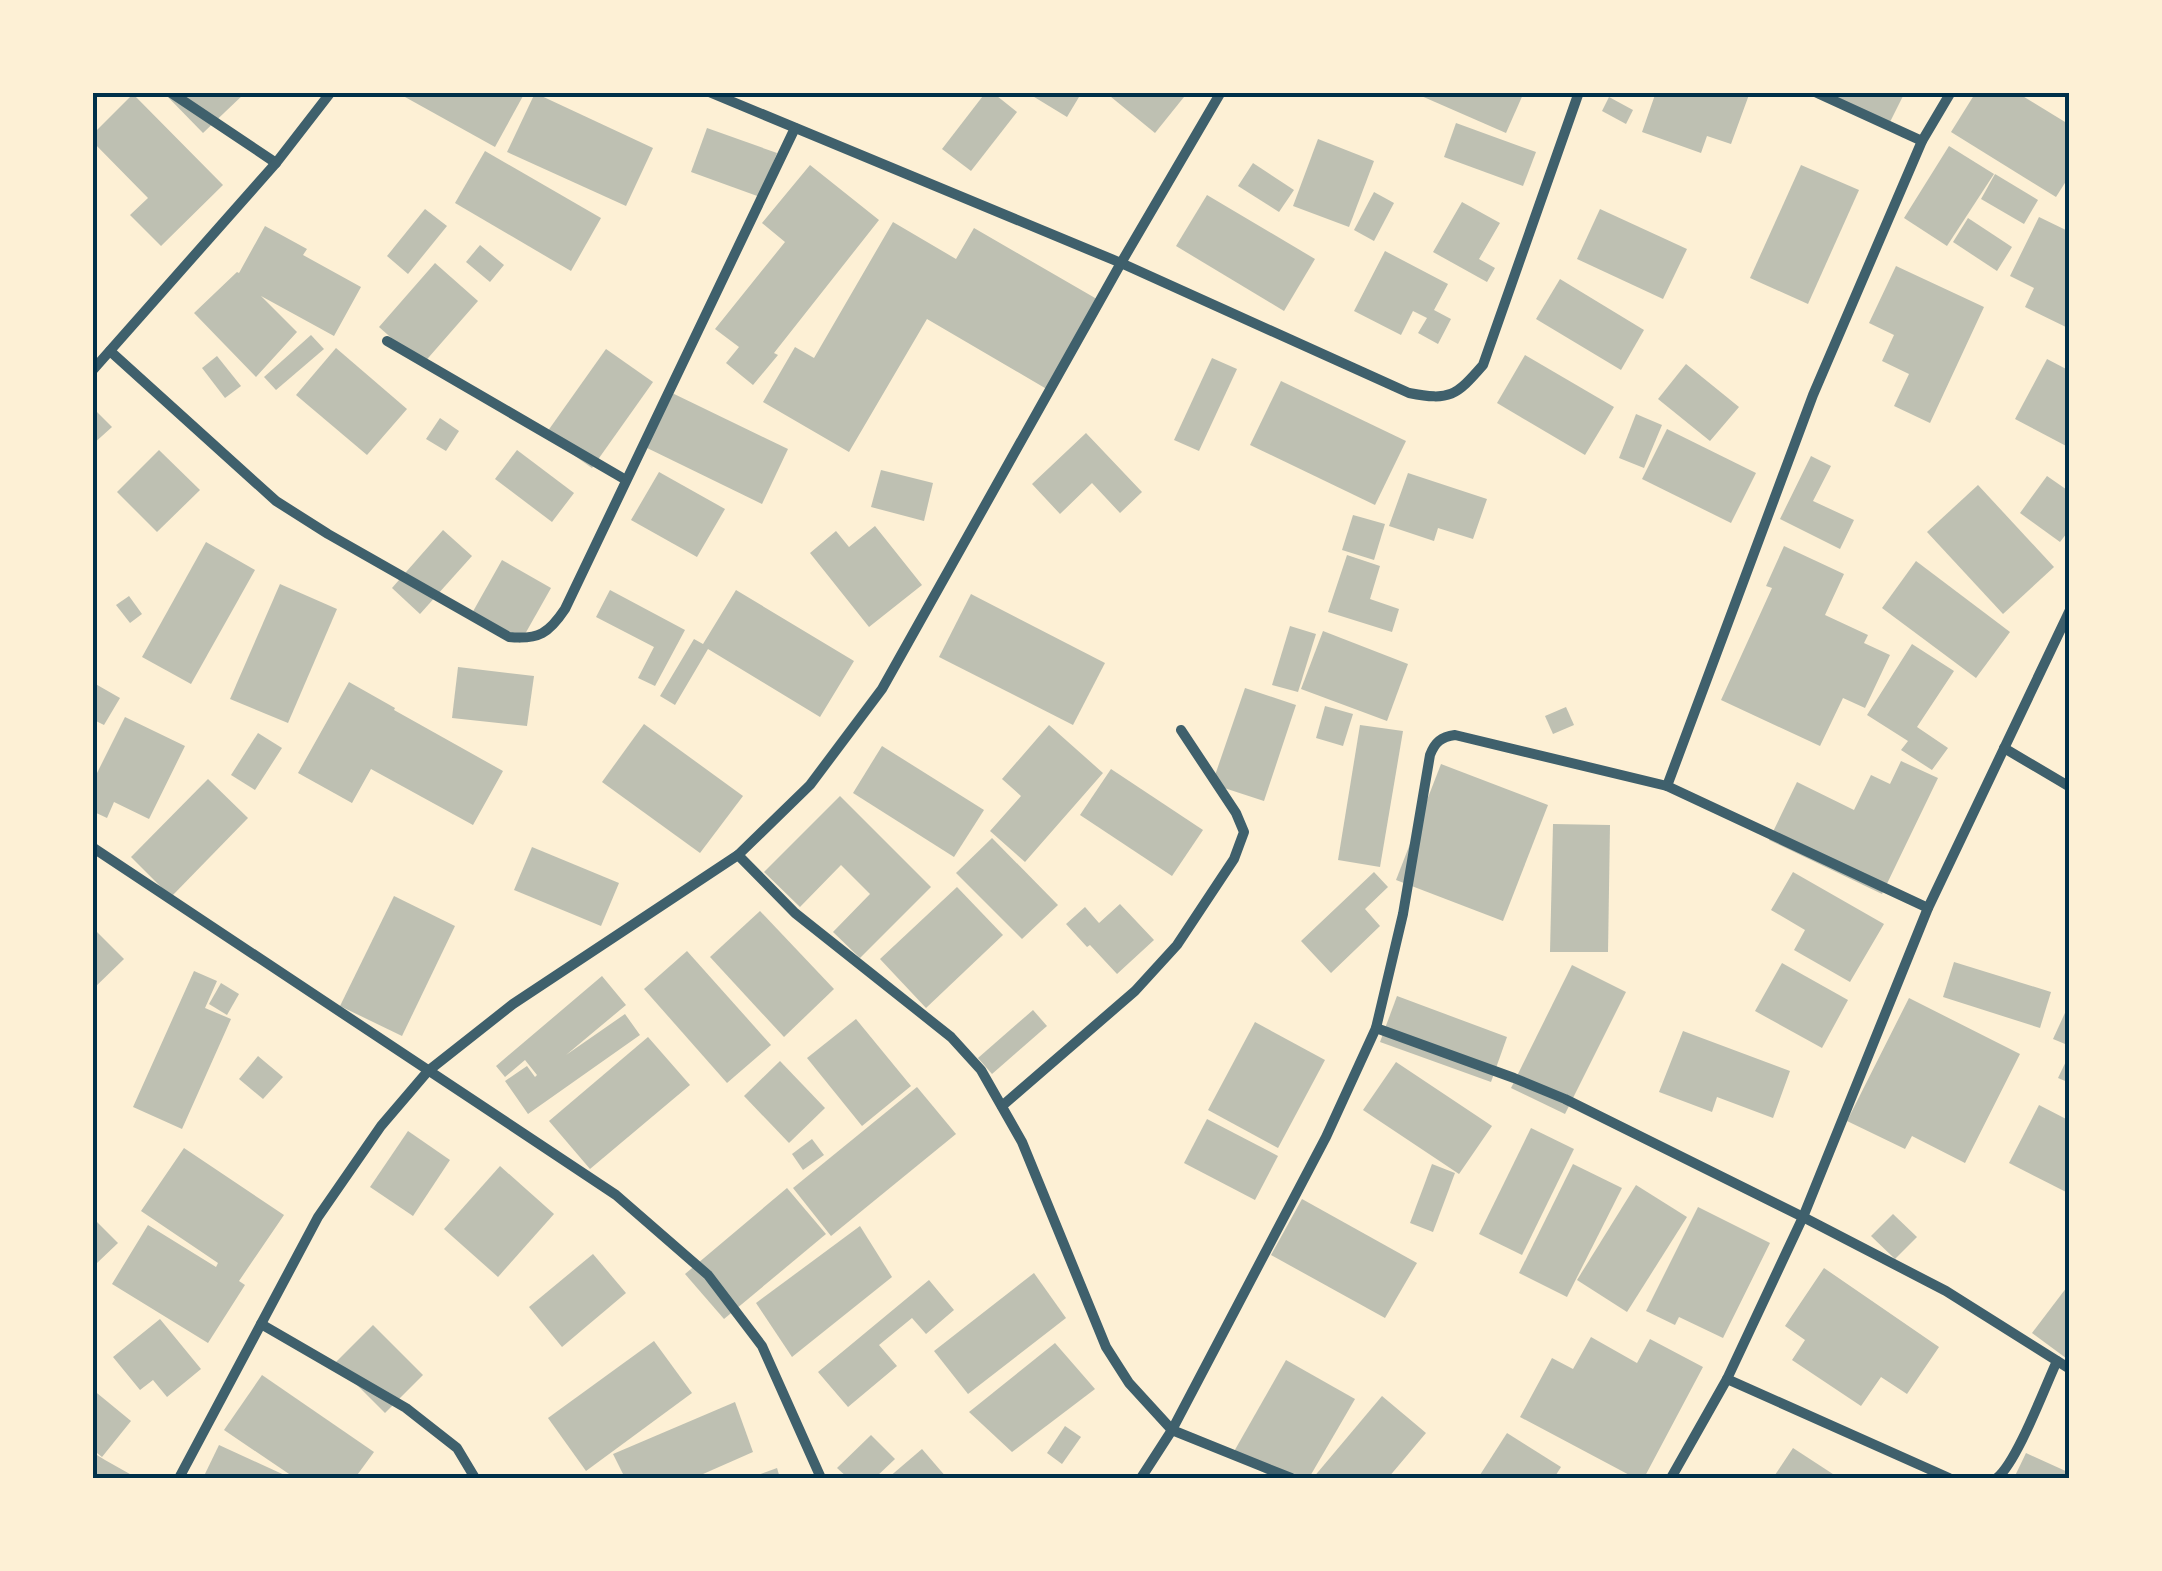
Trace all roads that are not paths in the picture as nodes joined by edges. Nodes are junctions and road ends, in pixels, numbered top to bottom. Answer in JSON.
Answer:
{"nodes":[{"id":1,"x":170,"y":92,"type":"edge"},
{"id":2,"x":331,"y":92,"type":"edge"},
{"id":3,"x":709,"y":92,"type":"edge"},
{"id":4,"x":1220,"y":92,"type":"edge"},
{"id":5,"x":1579,"y":92,"type":"edge"},
{"id":6,"x":1815,"y":92,"type":"edge"},
{"id":7,"x":1951,"y":92,"type":"edge"},
{"id":8,"x":795,"y":128,"type":"junction"},
{"id":9,"x":1922,"y":141,"type":"junction"},
{"id":10,"x":276,"y":163,"type":"junction"},
{"id":11,"x":1122,"y":263,"type":"junction"},
{"id":12,"x":388,"y":341,"type":"dead end"},
{"id":13,"x":110,"y":350,"type":"junction"},
{"id":14,"x":92,"y":371,"type":"edge"},
{"id":15,"x":626,"y":480,"type":"junction"},
{"id":16,"x":2070,"y":610,"type":"edge"},
{"id":17,"x":1182,"y":730,"type":"dead end"},
{"id":18,"x":2004,"y":748,"type":"junction"},
{"id":19,"x":1667,"y":786,"type":"junction"},
{"id":20,"x":2070,"y":787,"type":"edge"},
{"id":21,"x":92,"y":847,"type":"edge"},
{"id":22,"x":738,"y":854,"type":"junction"},
{"id":23,"x":1928,"y":908,"type":"junction"},
{"id":24,"x":1376,"y":1028,"type":"junction"},
{"id":25,"x":428,"y":1071,"type":"junction"},
{"id":26,"x":1002,"y":1106,"type":"junction"},
{"id":27,"x":1803,"y":1217,"type":"junction"},
{"id":28,"x":260,"y":1324,"type":"junction"},
{"id":29,"x":2057,"y":1362,"type":"junction"},
{"id":30,"x":2070,"y":1370,"type":"edge"},
{"id":31,"x":1727,"y":1378,"type":"junction"},
{"id":32,"x":1172,"y":1430,"type":"junction"},
{"id":33,"x":179,"y":1478,"type":"edge"},
{"id":34,"x":475,"y":1478,"type":"edge"},
{"id":35,"x":822,"y":1478,"type":"edge"},
{"id":36,"x":1141,"y":1478,"type":"edge"},
{"id":37,"x":1290,"y":1478,"type":"edge"},
{"id":38,"x":1671,"y":1478,"type":"edge"},
{"id":39,"x":1949,"y":1478,"type":"edge"},
{"id":40,"x":1997,"y":1478,"type":"edge"}],
"edges":[{"from":1,"to":10,"type":"street"},
{"from":2,"to":10,"type":"street"},
{"from":3,"to":8,"type":"street"},
{"from":4,"to":11,"type":"street"},
{"from":5,"to":11,"type":"street"},
{"from":6,"to":9,"type":"street"},
{"from":7,"to":9,"type":"street"},
{"from":8,"to":11,"type":"street"},
{"from":8,"to":15,"type":"street"},
{"from":9,"to":19,"type":"street"},
{"from":10,"to":13,"type":"street"},
{"from":11,"to":22,"type":"street"},
{"from":12,"to":15,"type":"street"},
{"from":13,"to":14,"type":"street"},
{"from":13,"to":15,"type":"street"},
{"from":16,"to":18,"type":"street"},
{"from":17,"to":26,"type":"street"},
{"from":18,"to":20,"type":"street"},
{"from":18,"to":23,"type":"street"},
{"from":19,"to":23,"type":"street"},
{"from":19,"to":24,"type":"street"},
{"from":21,"to":25,"type":"street"},
{"from":22,"to":25,"type":"street"},
{"from":22,"to":26,"type":"street"},
{"from":23,"to":27,"type":"street"},
{"from":24,"to":27,"type":"street"},
{"from":24,"to":32,"type":"street"},
{"from":25,"to":28,"type":"street"},
{"from":25,"to":35,"type":"street"},
{"from":26,"to":32,"type":"street"},
{"from":27,"to":29,"type":"street"},
{"from":27,"to":31,"type":"street"},
{"from":28,"to":33,"type":"street"},
{"from":28,"to":34,"type":"street"},
{"from":29,"to":30,"type":"street"},
{"from":29,"to":40,"type":"street"},
{"from":31,"to":38,"type":"street"},
{"from":31,"to":39,"type":"street"},
{"from":32,"to":36,"type":"street"},
{"from":32,"to":37,"type":"street"}]}
